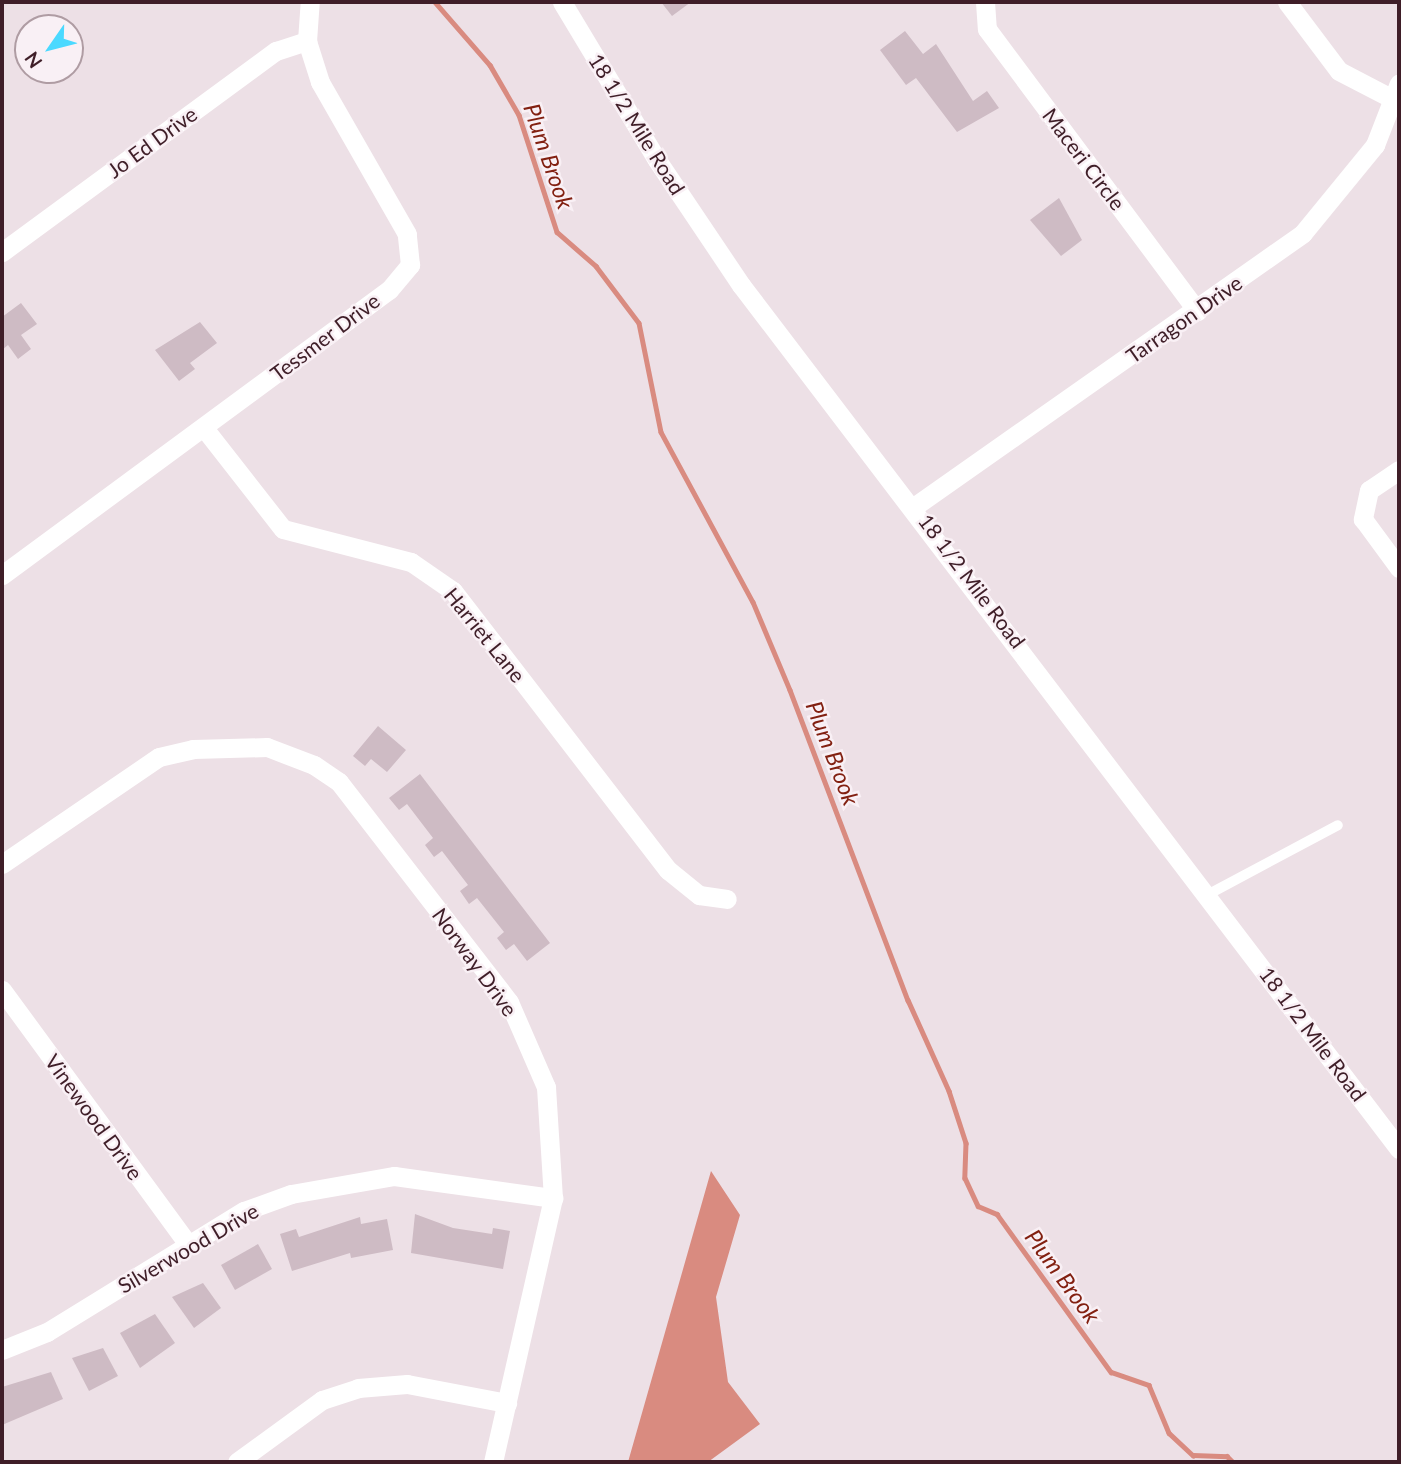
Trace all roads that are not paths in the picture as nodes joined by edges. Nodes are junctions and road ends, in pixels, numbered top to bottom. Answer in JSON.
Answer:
{"nodes":[{"id":1,"x":310,"y":2,"type":"edge"},
{"id":2,"x":985,"y":2,"type":"edge"},
{"id":3,"x":1287,"y":2,"type":"edge"},
{"id":4,"x":565,"y":3,"type":"edge"},
{"id":5,"x":307,"y":41,"type":"junction"},
{"id":6,"x":1396,"y":91,"type":"edge"},
{"id":7,"x":2,"y":252,"type":"edge"},
{"id":8,"x":1197,"y":311,"type":"junction"},
{"id":9,"x":204,"y":428,"type":"junction"},
{"id":10,"x":1399,"y":470,"type":"edge"},
{"id":11,"x":915,"y":506,"type":"junction"},
{"id":12,"x":1399,"y":568,"type":"edge"},
{"id":13,"x":2,"y":575,"type":"edge"},
{"id":14,"x":1338,"y":825,"type":"dead end"},
{"id":15,"x":2,"y":864,"type":"edge"},
{"id":16,"x":1209,"y":894,"type":"junction"},
{"id":17,"x":727,"y":899,"type":"dead end"},
{"id":18,"x":2,"y":990,"type":"edge"},
{"id":19,"x":1399,"y":1149,"type":"edge"},
{"id":20,"x":553,"y":1198,"type":"junction"},
{"id":21,"x":187,"y":1243,"type":"junction"},
{"id":22,"x":2,"y":1350,"type":"edge"},
{"id":23,"x":507,"y":1403,"type":"junction"},
{"id":24,"x":237,"y":1462,"type":"edge"},
{"id":25,"x":493,"y":1462,"type":"edge"}],
"edges":[{"from":1,"to":5,"type":"street","name":"Tessmer Drive"},
{"from":2,"to":8,"type":"street","name":"Maceri Circle"},
{"from":3,"to":6,"type":"street"},
{"from":4,"to":11,"type":"street","name":"18 1/2 Mile Road"},
{"from":5,"to":7,"type":"street","name":"Jo Ed Drive"},
{"from":5,"to":9,"type":"street","name":"Tessmer Drive"},
{"from":6,"to":8,"type":"street","name":"Tarragon Drive"},
{"from":8,"to":11,"type":"street","name":"Tarragon Drive"},
{"from":9,"to":13,"type":"street","name":"Tessmer Drive"},
{"from":9,"to":17,"type":"street","name":"Harriet Lane"},
{"from":10,"to":12,"type":"street"},
{"from":11,"to":16,"type":"street","name":"18 1/2 Mile Road"},
{"from":14,"to":16,"type":"lane"},
{"from":15,"to":20,"type":"street","name":"Norway Drive"},
{"from":16,"to":19,"type":"street","name":"18 1/2 Mile Road"},
{"from":18,"to":21,"type":"street","name":"Vinewood Drive"},
{"from":20,"to":21,"type":"street","name":"Silverwood Drive"},
{"from":20,"to":23,"type":"street","name":"Norway Drive"},
{"from":21,"to":22,"type":"street","name":"Silverwood Drive"},
{"from":23,"to":24,"type":"street"},
{"from":23,"to":25,"type":"street","name":"Norway Drive"}]}
